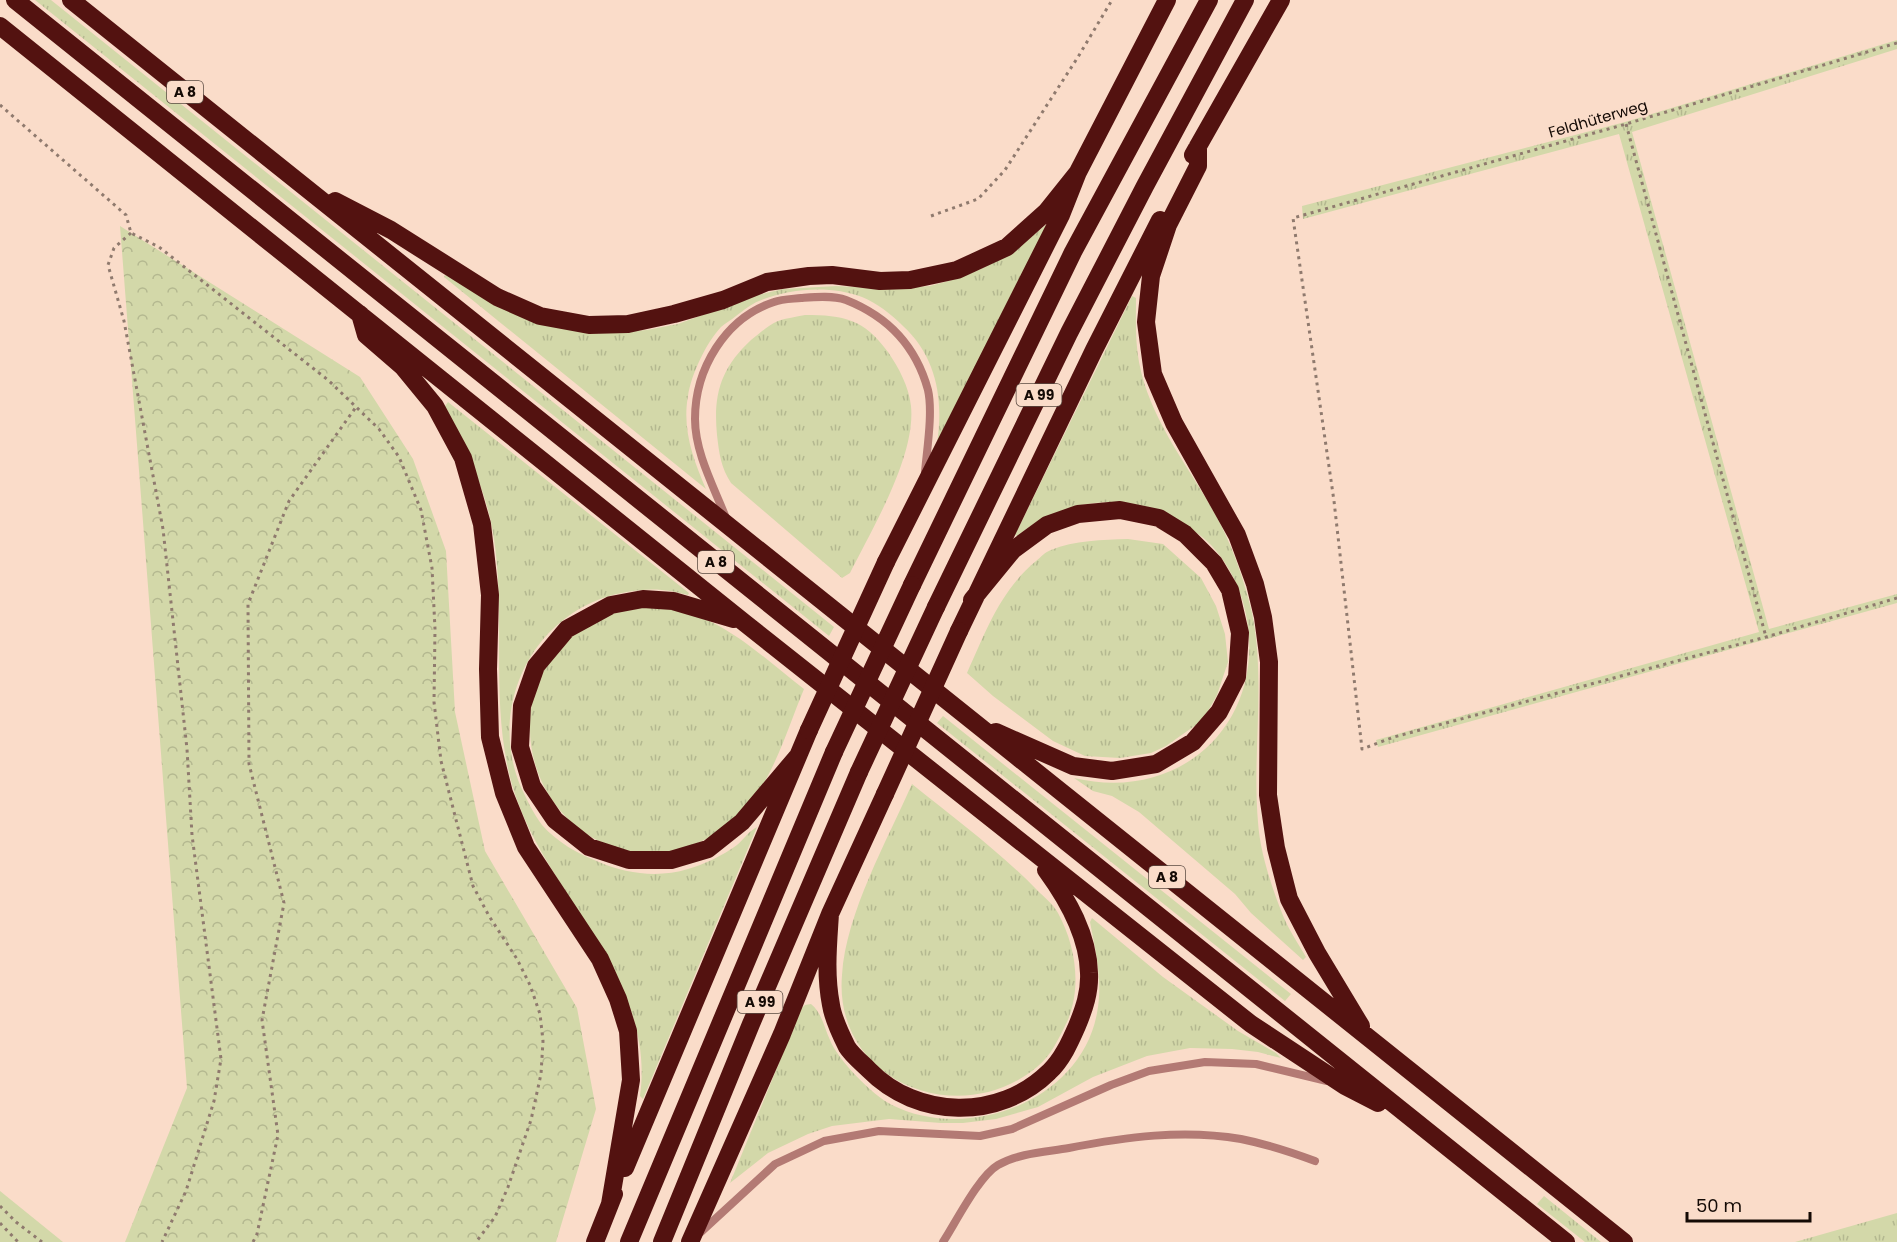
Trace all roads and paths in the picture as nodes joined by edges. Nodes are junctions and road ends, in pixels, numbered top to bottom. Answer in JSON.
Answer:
{"nodes":[{"id":1,"x":15,"y":0,"type":"edge"},
{"id":2,"x":70,"y":0,"type":"edge"},
{"id":3,"x":1112,"y":0,"type":"edge"},
{"id":4,"x":1167,"y":0,"type":"edge"},
{"id":5,"x":1209,"y":0,"type":"edge"},
{"id":6,"x":1245,"y":0,"type":"edge"},
{"id":7,"x":1281,"y":0,"type":"edge"},
{"id":8,"x":0,"y":26,"type":"edge"},
{"id":9,"x":1897,"y":43,"type":"edge"},
{"id":10,"x":0,"y":105,"type":"edge"},
{"id":11,"x":1626,"y":124,"type":"junction"},
{"id":12,"x":1198,"y":146,"type":"junction"},
{"id":13,"x":1078,"y":172,"type":"junction"},
{"id":14,"x":300,"y":183,"type":"junction"},
{"id":15,"x":931,"y":216,"type":"dead end"},
{"id":16,"x":131,"y":232,"type":"junction"},
{"id":17,"x":360,"y":314,"type":"junction"},
{"id":18,"x":356,"y":407,"type":"junction"},
{"id":19,"x":924,"y":485,"type":"junction"},
{"id":20,"x":730,"y":528,"type":"junction"},
{"id":21,"x":1897,"y":598,"type":"edge"},
{"id":22,"x":972,"y":600,"type":"junction"},
{"id":23,"x":746,"y":624,"type":"junction"},
{"id":24,"x":1766,"y":637,"type":"junction"},
{"id":25,"x":968,"y":719,"type":"junction"},
{"id":26,"x":797,"y":757,"type":"junction"},
{"id":27,"x":1031,"y":850,"type":"junction"},
{"id":28,"x":830,"y":914,"type":"junction"},
{"id":29,"x":1366,"y":1035,"type":"junction"},
{"id":30,"x":1345,"y":1086,"type":"junction"},
{"id":31,"x":1418,"y":1125,"type":"junction"},
{"id":32,"x":1315,"y":1161,"type":"dead end"},
{"id":33,"x":610,"y":1204,"type":"junction"},
{"id":34,"x":0,"y":1206,"type":"edge"},
{"id":35,"x":0,"y":1224,"type":"edge"},
{"id":36,"x":18,"y":1242,"type":"edge"},
{"id":37,"x":42,"y":1242,"type":"edge"},
{"id":38,"x":162,"y":1242,"type":"edge"},
{"id":39,"x":253,"y":1242,"type":"edge"},
{"id":40,"x":476,"y":1242,"type":"edge"},
{"id":41,"x":595,"y":1242,"type":"edge"},
{"id":42,"x":629,"y":1242,"type":"edge"},
{"id":43,"x":662,"y":1242,"type":"edge"},
{"id":44,"x":691,"y":1242,"type":"edge"},
{"id":45,"x":943,"y":1242,"type":"edge"},
{"id":46,"x":1566,"y":1242,"type":"edge"},
{"id":47,"x":1624,"y":1242,"type":"edge"}],
"edges":[{"from":1,"to":31,"type":"highway","number":"A 8"},
{"from":2,"to":14,"type":"highway","number":"A 8"},
{"from":3,"to":15,"type":"path"},
{"from":4,"to":13,"type":"highway"},
{"from":5,"to":42,"type":"highway","number":"A 99","bridge":true},
{"from":6,"to":43,"type":"highway","number":"A 99","bridge":true},
{"from":7,"to":12,"type":"highway"},
{"from":8,"to":17,"type":"highway"},
{"from":9,"to":11,"type":"path","name":"Feldhüterweg"},
{"from":10,"to":16,"type":"path"},
{"from":11,"to":24,"type":"path"},
{"from":11,"to":24,"type":"path","name":"Feldhüterweg"},
{"from":12,"to":22,"type":"highway"},
{"from":12,"to":29,"type":"highway"},
{"from":13,"to":14,"type":"highway"},
{"from":13,"to":19,"type":"highway"},
{"from":14,"to":20,"type":"highway","number":"A 8"},
{"from":16,"to":18,"type":"path"},
{"from":16,"to":38,"type":"path"},
{"from":17,"to":23,"type":"highway"},
{"from":17,"to":33,"type":"highway"},
{"from":18,"to":39,"type":"path"},
{"from":18,"to":40,"type":"path"},
{"from":19,"to":20,"type":"lane"},
{"from":19,"to":26,"type":"highway","bridge":true},
{"from":20,"to":25,"type":"highway","number":"A 8"},
{"from":21,"to":24,"type":"path"},
{"from":22,"to":25,"type":"highway"},
{"from":22,"to":28,"type":"highway","bridge":true},
{"from":23,"to":26,"type":"highway"},
{"from":23,"to":27,"type":"highway"},
{"from":25,"to":29,"type":"highway","number":"A 8"},
{"from":26,"to":33,"type":"highway"},
{"from":27,"to":28,"type":"highway"},
{"from":27,"to":30,"type":"highway"},
{"from":28,"to":44,"type":"highway"},
{"from":29,"to":47,"type":"highway","number":"A 8"},
{"from":30,"to":31,"type":"highway"},
{"from":30,"to":44,"type":"lane"},
{"from":31,"to":46,"type":"highway","number":"A 8"},
{"from":32,"to":45,"type":"lane"},
{"from":33,"to":41,"type":"highway"},
{"from":34,"to":37,"type":"path"},
{"from":35,"to":36,"type":"path"}]}
